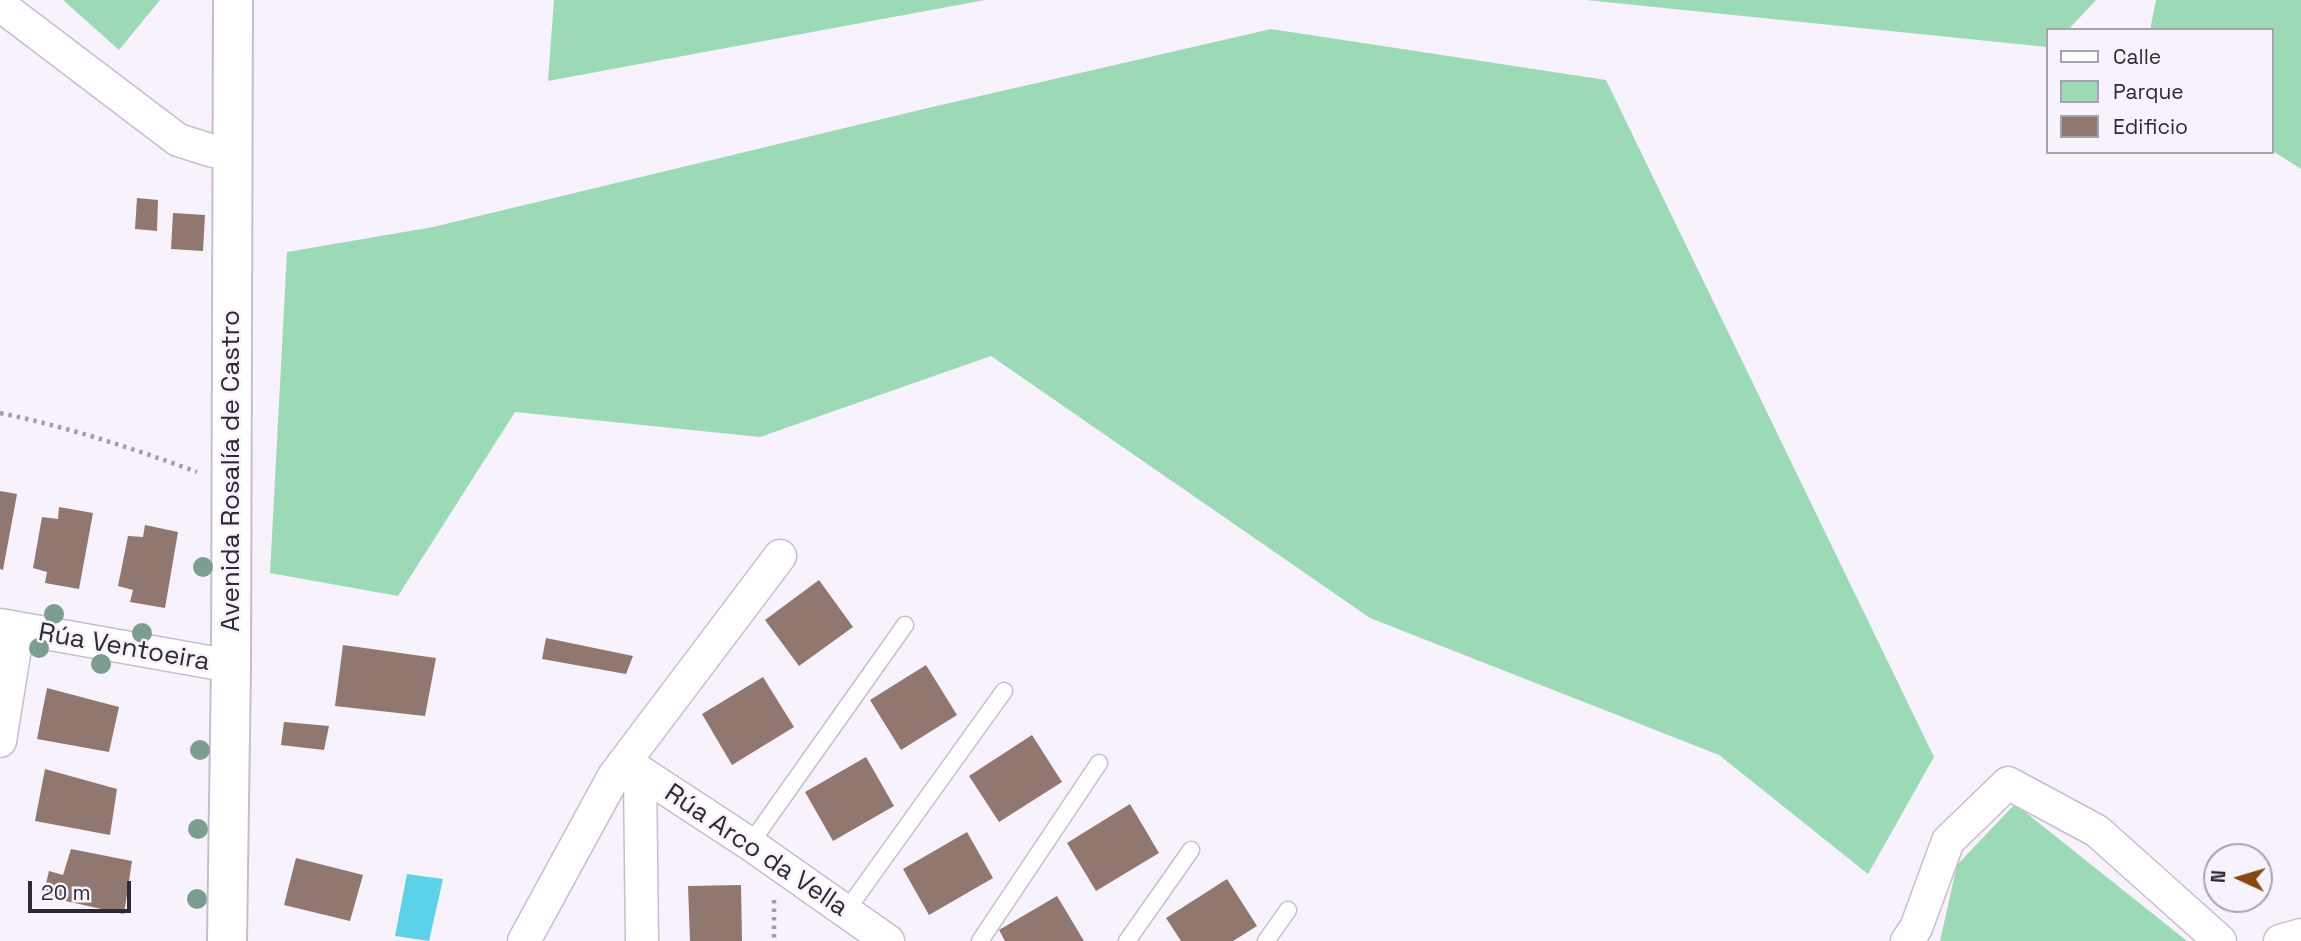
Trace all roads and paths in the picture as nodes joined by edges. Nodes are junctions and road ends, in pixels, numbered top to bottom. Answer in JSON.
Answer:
{"nodes":[{"id":1,"x":233,"y":0,"type":"edge"},
{"id":2,"x":0,"y":5,"type":"edge"},
{"id":3,"x":233,"y":150,"type":"junction"},
{"id":4,"x":0,"y":413,"type":"edge"},
{"id":5,"x":232,"y":481,"type":"junction"},
{"id":6,"x":780,"y":556,"type":"dead end"},
{"id":7,"x":905,"y":625,"type":"dead end"},
{"id":8,"x":9,"y":627,"type":"edge"},
{"id":9,"x":231,"y":666,"type":"junction"},
{"id":10,"x":1004,"y":691,"type":"dead end"},
{"id":11,"x":0,"y":741,"type":"edge"},
{"id":12,"x":1099,"y":763,"type":"dead end"},
{"id":13,"x":632,"y":768,"type":"junction"},
{"id":14,"x":750,"y":844,"type":"junction"},
{"id":15,"x":1191,"y":850,"type":"dead end"},
{"id":16,"x":1288,"y":910,"type":"dead end"},
{"id":17,"x":846,"y":911,"type":"junction"},
{"id":18,"x":2301,"y":935,"type":"edge"},
{"id":19,"x":228,"y":941,"type":"edge"},
{"id":20,"x":524,"y":941,"type":"edge"},
{"id":21,"x":642,"y":941,"type":"edge"},
{"id":22,"x":888,"y":941,"type":"edge"},
{"id":23,"x":980,"y":941,"type":"edge"},
{"id":24,"x":1126,"y":941,"type":"edge"},
{"id":25,"x":1266,"y":941,"type":"edge"},
{"id":26,"x":1907,"y":941,"type":"edge"},
{"id":27,"x":2220,"y":941,"type":"edge"},
{"id":28,"x":2280,"y":941,"type":"edge"}],
"edges":[{"from":1,"to":3,"type":"street","name":"Avenida Rosalía de Castro"},
{"from":2,"to":3,"type":"street"},
{"from":3,"to":5,"type":"street","name":"Avenida Rosalía de Castro"},
{"from":4,"to":5,"type":"path"},
{"from":5,"to":9,"type":"street","name":"Avenida Rosalía de Castro"},
{"from":6,"to":13,"type":"street"},
{"from":7,"to":14,"type":"lane"},
{"from":8,"to":9,"type":"street","name":"Rúa Ventoeira"},
{"from":8,"to":11,"type":"street","name":"Rúa Ventoeira"},
{"from":9,"to":19,"type":"street","name":"Avenida Rosalía de Castro"},
{"from":10,"to":17,"type":"lane"},
{"from":12,"to":23,"type":"lane"},
{"from":13,"to":14,"type":"street","name":"Rúa Arco da Vella"},
{"from":13,"to":20,"type":"street"},
{"from":13,"to":21,"type":"street"},
{"from":14,"to":17,"type":"street","name":"Rúa Arco da Vella"},
{"from":15,"to":24,"type":"lane"},
{"from":16,"to":25,"type":"lane"},
{"from":17,"to":22,"type":"street","name":"Rúa Arco da Vella"},
{"from":18,"to":28,"type":"street"},
{"from":26,"to":27,"type":"street"}]}
